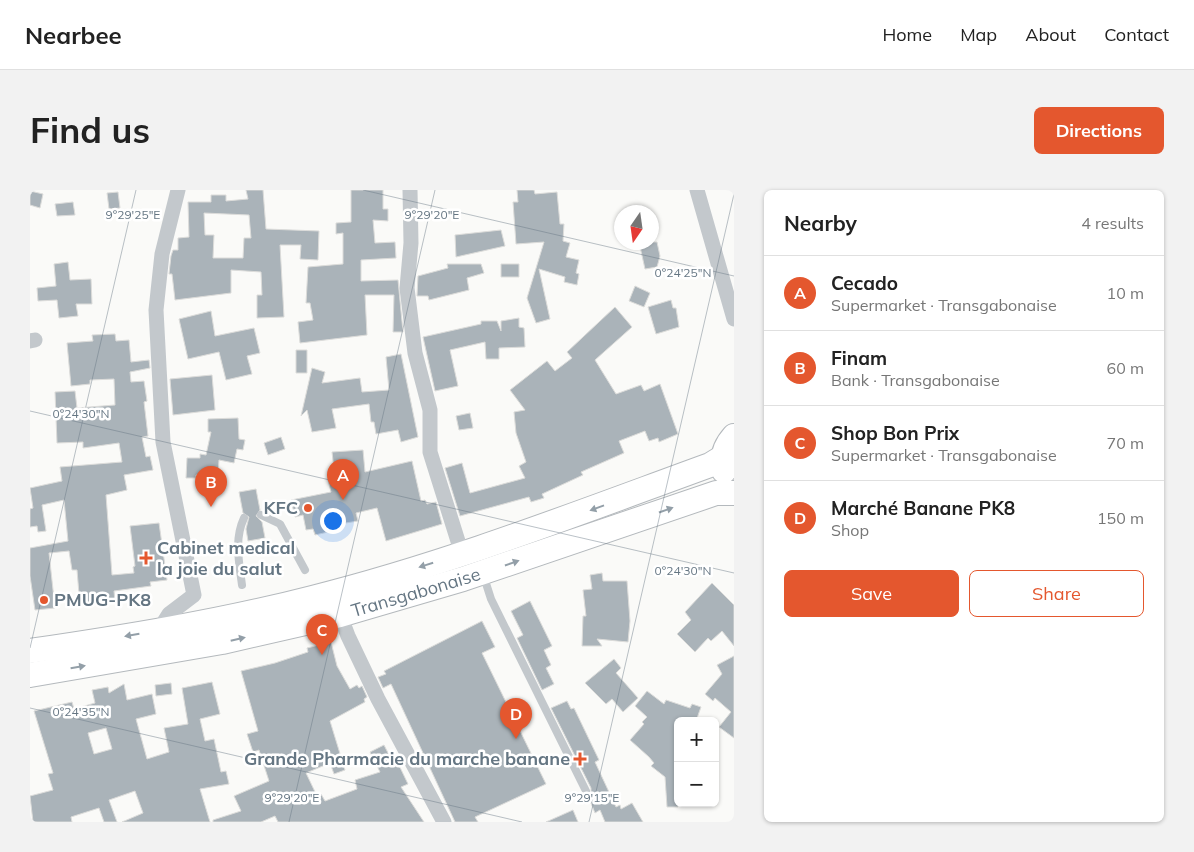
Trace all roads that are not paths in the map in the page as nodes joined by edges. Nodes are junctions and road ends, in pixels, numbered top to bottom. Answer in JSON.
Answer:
{"nodes":[{"id":1,"x":178,"y":190,"type":"edge"},
{"id":2,"x":410,"y":190,"type":"edge"},
{"id":3,"x":697,"y":190,"type":"edge"},
{"id":4,"x":734,"y":320,"type":"edge"},
{"id":5,"x":734,"y":436,"type":"edge"},
{"id":6,"x":723,"y":457,"type":"junction"},
{"id":7,"x":734,"y":488,"type":"edge"},
{"id":8,"x":734,"y":493,"type":"edge"},
{"id":9,"x":261,"y":515,"type":"dead end"},
{"id":10,"x":244,"y":518,"type":"dead end"},
{"id":11,"x":462,"y":554,"type":"junction"},
{"id":12,"x":306,"y":570,"type":"dead end"},
{"id":13,"x":482,"y":573,"type":"junction"},
{"id":14,"x":242,"y":584,"type":"dead end"},
{"id":15,"x":340,"y":615,"type":"junction"},
{"id":16,"x":160,"y":630,"type":"junction"},
{"id":17,"x":30,"y":651,"type":"edge"},
{"id":18,"x":30,"y":675,"type":"edge"},
{"id":19,"x":586,"y":792,"type":"dead end"},
{"id":20,"x":444,"y":822,"type":"edge"}],
"edges":[{"from":1,"to":16,"type":"street"},
{"from":2,"to":11,"type":"street"},
{"from":3,"to":4,"type":"street"},
{"from":5,"to":6,"type":"highway"},
{"from":6,"to":7,"type":"highway"},
{"from":6,"to":11,"type":"highway","name":"Transgabonaise","one_way":true},
{"from":13,"to":8,"type":"highway","name":"Transgabonaise","one_way":true},
{"from":9,"to":12,"type":"lane"},
{"from":10,"to":14,"type":"lane"},
{"from":11,"to":16,"type":"highway","name":"Transgabonaise","one_way":true},
{"from":13,"to":15,"type":"highway","name":"Transgabonaise"},
{"from":13,"to":19,"type":"lane"},
{"from":18,"to":15,"type":"highway","name":"Transgabonaise","one_way":true},
{"from":15,"to":20,"type":"street"},
{"from":16,"to":17,"type":"highway","name":"Transgabonaise","one_way":true}]}
